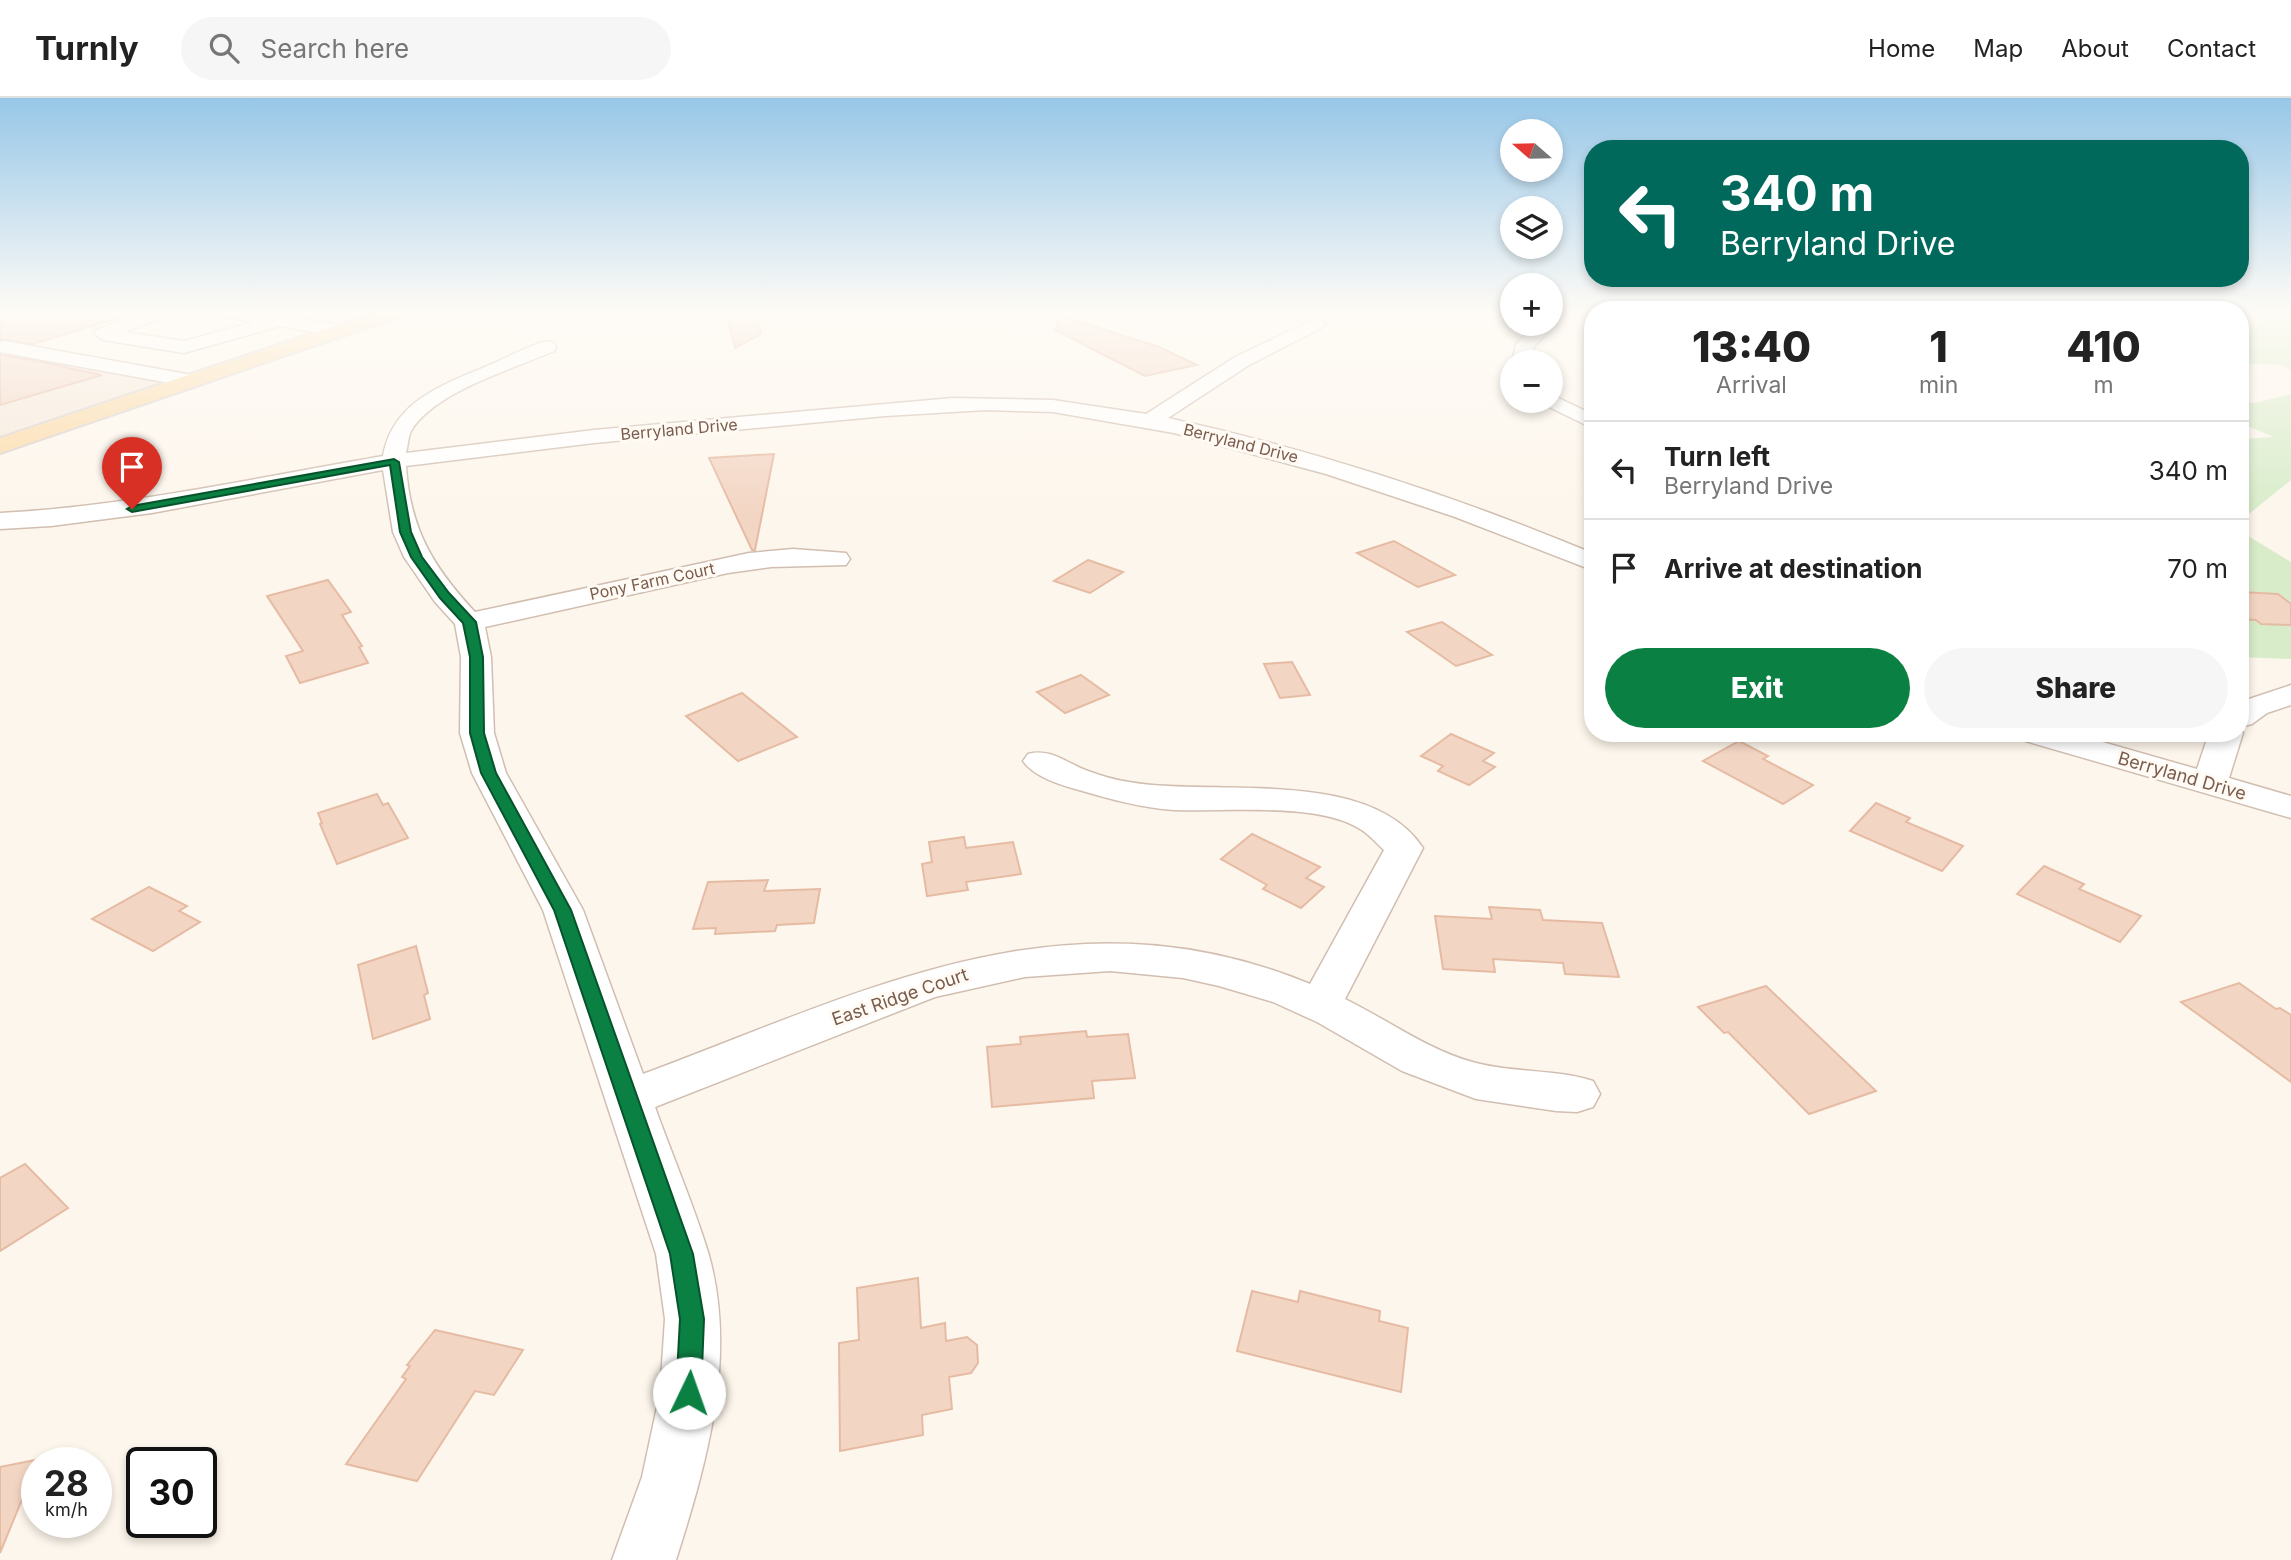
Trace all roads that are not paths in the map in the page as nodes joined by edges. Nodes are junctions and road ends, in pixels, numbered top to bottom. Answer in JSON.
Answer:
{"nodes":[{"id":1,"x":177,"y":378,"type":"edge"},
{"id":2,"x":200,"y":378,"type":"edge"},
{"id":3,"x":475,"y":378,"type":"edge"},
{"id":4,"x":1216,"y":378,"type":"edge"},
{"id":5,"x":192,"y":381,"type":"junction"},
{"id":6,"x":1563,"y":407,"type":"edge"},
{"id":7,"x":1584,"y":418,"type":"edge"},
{"id":8,"x":1150,"y":421,"type":"junction"},
{"id":9,"x":0,"y":446,"type":"edge"},
{"id":10,"x":394,"y":462,"type":"junction"},
{"id":11,"x":0,"y":521,"type":"edge"},
{"id":12,"x":1584,"y":541,"type":"edge"},
{"id":13,"x":1564,"y":550,"type":"junction"},
{"id":14,"x":837,"y":559,"type":"dead end"},
{"id":15,"x":1584,"y":559,"type":"edge"},
{"id":16,"x":469,"y":622,"type":"junction"},
{"id":17,"x":2291,"y":695,"type":"edge"},
{"id":18,"x":2249,"y":711,"type":"edge"},
{"id":19,"x":2065,"y":742,"type":"edge"},
{"id":20,"x":2223,"y":742,"type":"edge"},
{"id":21,"x":1040,"y":761,"type":"dead end"},
{"id":22,"x":2210,"y":784,"type":"junction"},
{"id":23,"x":2291,"y":807,"type":"edge"},
{"id":24,"x":1320,"y":1005,"type":"junction"},
{"id":25,"x":1577,"y":1094,"type":"dead end"},
{"id":26,"x":629,"y":1098,"type":"junction"},
{"id":27,"x":644,"y":1560,"type":"edge"}],
"edges":[{"from":1,"to":5,"type":"street"},
{"from":2,"to":5,"type":"main road"},
{"from":3,"to":10,"type":"street"},
{"from":4,"to":8,"type":"street"},
{"from":5,"to":9,"type":"main road"},
{"from":6,"to":7,"type":"street"},
{"from":8,"to":10,"type":"street","name":"Berryland Drive"},
{"from":8,"to":13,"type":"street","name":"Berryland Drive"},
{"from":10,"to":11,"type":"street","name":"Berryland Drive"},
{"from":10,"to":16,"type":"street"},
{"from":12,"to":13,"type":"street"},
{"from":13,"to":15,"type":"street","name":"Berryland Drive"},
{"from":14,"to":16,"type":"street","name":"Pony Farm Court"},
{"from":16,"to":26,"type":"street"},
{"from":17,"to":18,"type":"street"},
{"from":19,"to":22,"type":"street","name":"Berryland Drive"},
{"from":20,"to":22,"type":"street"},
{"from":21,"to":24,"type":"street"},
{"from":22,"to":23,"type":"street","name":"Berryland Drive"},
{"from":24,"to":25,"type":"street","name":"East Ridge Court"},
{"from":24,"to":26,"type":"street","name":"East Ridge Court"},
{"from":26,"to":27,"type":"street"}]}
